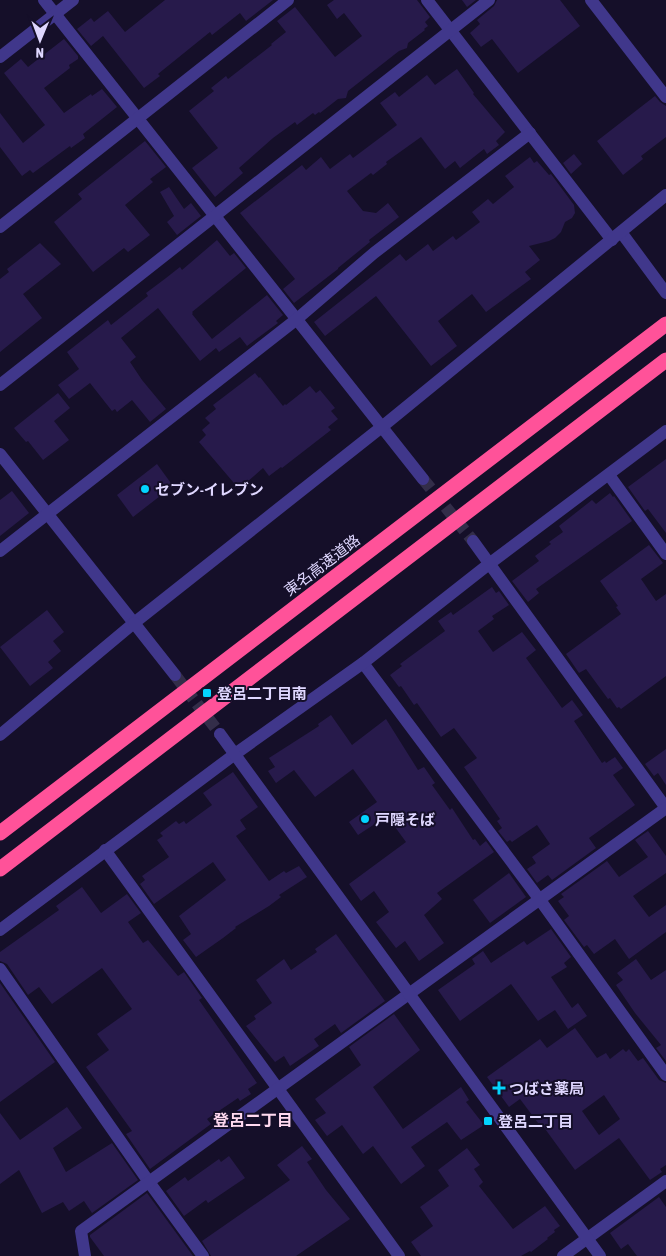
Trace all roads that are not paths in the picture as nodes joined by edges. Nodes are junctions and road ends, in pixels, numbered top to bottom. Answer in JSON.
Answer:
{"nodes":[{"id":1,"x":44,"y":0,"type":"edge"},
{"id":2,"x":73,"y":0,"type":"edge"},
{"id":3,"x":288,"y":0,"type":"edge"},
{"id":4,"x":427,"y":0,"type":"edge"},
{"id":5,"x":489,"y":0,"type":"edge"},
{"id":6,"x":591,"y":0,"type":"edge"},
{"id":7,"x":55,"y":14,"type":"junction"},
{"id":8,"x":450,"y":30,"type":"junction"},
{"id":9,"x":0,"y":57,"type":"edge"},
{"id":10,"x":666,"y":97,"type":"edge"},
{"id":11,"x":138,"y":118,"type":"junction"},
{"id":12,"x":530,"y":133,"type":"junction"},
{"id":13,"x":666,"y":195,"type":"edge"},
{"id":14,"x":215,"y":216,"type":"junction"},
{"id":15,"x":0,"y":226,"type":"edge"},
{"id":16,"x":616,"y":236,"type":"junction"},
{"id":17,"x":666,"y":293,"type":"edge"},
{"id":18,"x":297,"y":319,"type":"junction"},
{"id":19,"x":666,"y":324,"type":"edge"},
{"id":20,"x":666,"y":360,"type":"edge"},
{"id":21,"x":0,"y":385,"type":"edge"},
{"id":22,"x":383,"y":426,"type":"junction"},
{"id":23,"x":666,"y":431,"type":"edge"},
{"id":24,"x":0,"y":454,"type":"edge"},
{"id":25,"x":609,"y":475,"type":"junction"},
{"id":26,"x":424,"y":479,"type":"tunnel mouth"},
{"id":27,"x":47,"y":514,"type":"junction"},
{"id":28,"x":473,"y":541,"type":"tunnel mouth"},
{"id":29,"x":0,"y":551,"type":"edge"},
{"id":30,"x":666,"y":554,"type":"edge"},
{"id":31,"x":489,"y":564,"type":"junction"},
{"id":32,"x":134,"y":623,"type":"junction"},
{"id":33,"x":364,"y":662,"type":"junction"},
{"id":34,"x":175,"y":675,"type":"tunnel mouth"},
{"id":35,"x":220,"y":734,"type":"tunnel mouth"},
{"id":36,"x":0,"y":735,"type":"edge"},
{"id":37,"x":235,"y":754,"type":"junction"},
{"id":38,"x":666,"y":808,"type":"edge"},
{"id":39,"x":0,"y":833,"type":"edge"},
{"id":40,"x":105,"y":850,"type":"junction"},
{"id":41,"x":0,"y":869,"type":"edge"},
{"id":42,"x":540,"y":900,"type":"junction"},
{"id":43,"x":0,"y":930,"type":"edge"},
{"id":44,"x":0,"y":969,"type":"edge"},
{"id":45,"x":409,"y":994,"type":"junction"},
{"id":46,"x":666,"y":1075,"type":"edge"},
{"id":47,"x":278,"y":1089,"type":"junction"},
{"id":48,"x":149,"y":1182,"type":"junction"},
{"id":49,"x":666,"y":1182,"type":"edge"},
{"id":50,"x":588,"y":1238,"type":"junction"},
{"id":51,"x":85,"y":1256,"type":"edge"},
{"id":52,"x":203,"y":1256,"type":"edge"},
{"id":53,"x":399,"y":1256,"type":"edge"},
{"id":54,"x":563,"y":1256,"type":"edge"},
{"id":55,"x":600,"y":1256,"type":"edge"}],
"edges":[{"from":1,"to":7,"type":"street"},
{"from":2,"to":7,"type":"street"},
{"from":3,"to":11,"type":"street"},
{"from":4,"to":8,"type":"street"},
{"from":5,"to":8,"type":"street"},
{"from":6,"to":10,"type":"street"},
{"from":7,"to":9,"type":"street"},
{"from":7,"to":11,"type":"street"},
{"from":8,"to":12,"type":"street"},
{"from":8,"to":14,"type":"street"},
{"from":11,"to":14,"type":"street"},
{"from":11,"to":15,"type":"street"},
{"from":12,"to":16,"type":"street"},
{"from":12,"to":18,"type":"street"},
{"from":13,"to":16,"type":"street"},
{"from":14,"to":18,"type":"street"},
{"from":14,"to":21,"type":"street"},
{"from":16,"to":17,"type":"street"},
{"from":16,"to":22,"type":"street"},
{"from":18,"to":22,"type":"street"},
{"from":18,"to":27,"type":"street"},
{"from":19,"to":39,"type":"highway","name":"東名高速道路"},
{"from":20,"to":41,"type":"highway"},
{"from":22,"to":26,"type":"street"},
{"from":22,"to":32,"type":"street"},
{"from":23,"to":25,"type":"street"},
{"from":24,"to":27,"type":"street"},
{"from":25,"to":30,"type":"street"},
{"from":25,"to":31,"type":"street"},
{"from":27,"to":29,"type":"street"},
{"from":27,"to":32,"type":"street"},
{"from":28,"to":31,"type":"street"},
{"from":31,"to":33,"type":"street"},
{"from":31,"to":38,"type":"street"},
{"from":32,"to":34,"type":"street"},
{"from":32,"to":36,"type":"street"},
{"from":33,"to":37,"type":"street"},
{"from":33,"to":42,"type":"street"},
{"from":35,"to":37,"type":"street"},
{"from":37,"to":40,"type":"street"},
{"from":37,"to":45,"type":"street"},
{"from":38,"to":42,"type":"street"},
{"from":40,"to":43,"type":"street"},
{"from":40,"to":47,"type":"street"},
{"from":42,"to":45,"type":"street"},
{"from":42,"to":46,"type":"street"},
{"from":44,"to":48,"type":"street"},
{"from":45,"to":47,"type":"street"},
{"from":45,"to":50,"type":"street"},
{"from":47,"to":48,"type":"street"},
{"from":47,"to":53,"type":"street"},
{"from":48,"to":51,"type":"street"},
{"from":48,"to":52,"type":"street"},
{"from":49,"to":50,"type":"street"},
{"from":50,"to":54,"type":"street"},
{"from":50,"to":55,"type":"street"}]}
